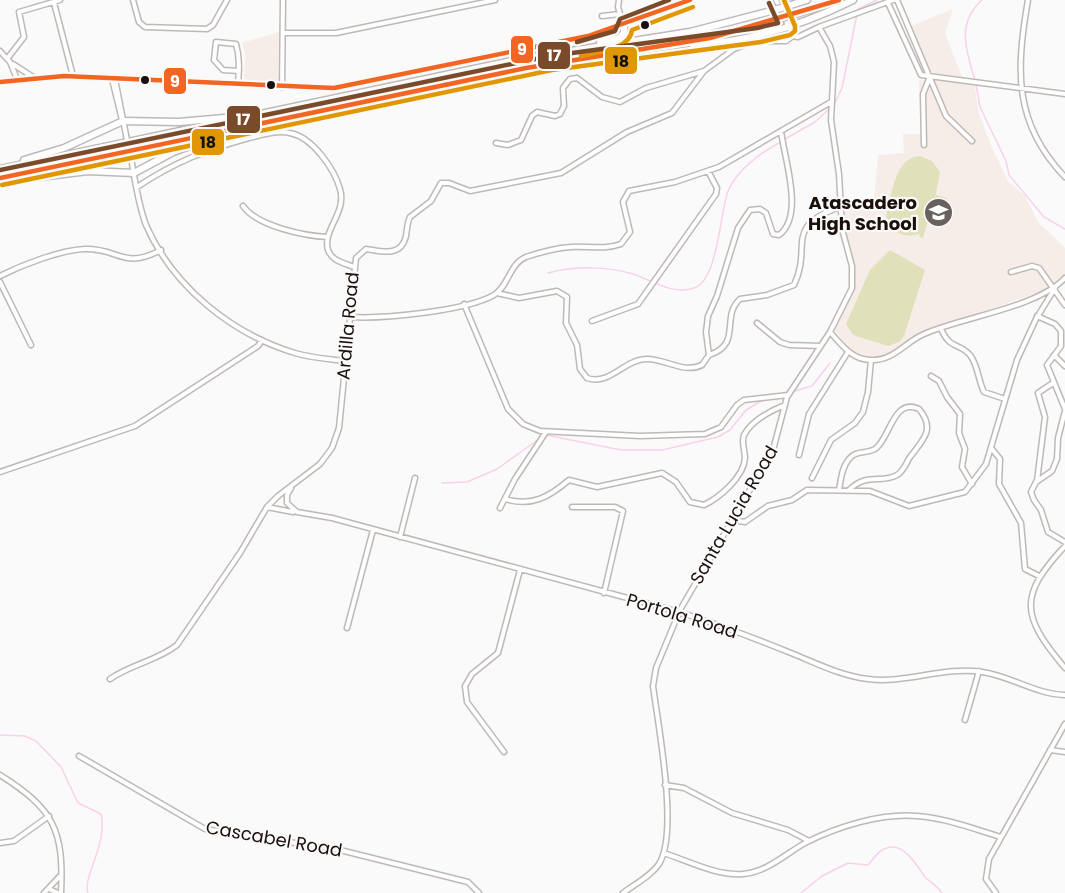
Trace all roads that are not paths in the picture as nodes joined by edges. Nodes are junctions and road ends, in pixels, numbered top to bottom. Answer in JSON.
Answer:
{"nodes":[{"id":1,"x":60,"y":0,"type":"edge"},
{"id":2,"x":134,"y":0,"type":"edge"},
{"id":3,"x":227,"y":0,"type":"edge"},
{"id":4,"x":283,"y":0,"type":"edge"},
{"id":5,"x":495,"y":0,"type":"edge"},
{"id":6,"x":619,"y":0,"type":"edge"},
{"id":7,"x":690,"y":0,"type":"edge"},
{"id":8,"x":776,"y":0,"type":"edge"},
{"id":9,"x":807,"y":0,"type":"edge"},
{"id":10,"x":839,"y":0,"type":"edge"},
{"id":11,"x":853,"y":0,"type":"edge"},
{"id":12,"x":1028,"y":0,"type":"edge"},
{"id":13,"x":54,"y":3,"type":"junction"},
{"id":14,"x":888,"y":3,"type":"junction"},
{"id":15,"x":620,"y":14,"type":"junction"},
{"id":16,"x":602,"y":16,"type":"dead end"},
{"id":17,"x":624,"y":25,"type":"junction"},
{"id":18,"x":819,"y":27,"type":"junction"},
{"id":19,"x":788,"y":28,"type":"junction"},
{"id":20,"x":282,"y":33,"type":"junction"},
{"id":21,"x":793,"y":36,"type":"junction"},
{"id":22,"x":672,"y":46,"type":"junction"},
{"id":23,"x":588,"y":48,"type":"junction"},
{"id":24,"x":0,"y":51,"type":"edge"},
{"id":25,"x":9,"y":60,"type":"junction"},
{"id":26,"x":239,"y":71,"type":"junction"},
{"id":27,"x":704,"y":71,"type":"junction"},
{"id":28,"x":73,"y":76,"type":"junction"},
{"id":29,"x":33,"y":77,"type":"junction"},
{"id":30,"x":929,"y":78,"type":"junction"},
{"id":31,"x":17,"y":79,"type":"junction"},
{"id":32,"x":114,"y":79,"type":"junction"},
{"id":33,"x":0,"y":82,"type":"edge"},
{"id":34,"x":238,"y":86,"type":"junction"},
{"id":35,"x":282,"y":88,"type":"junction"},
{"id":36,"x":1021,"y":89,"type":"junction"},
{"id":37,"x":1065,"y":94,"type":"edge"},
{"id":38,"x":832,"y":102,"type":"junction"},
{"id":39,"x":252,"y":116,"type":"junction"},
{"id":40,"x":123,"y":121,"type":"junction"},
{"id":41,"x":248,"y":126,"type":"junction"},
{"id":42,"x":782,"y":131,"type":"junction"},
{"id":43,"x":972,"y":141,"type":"dead end"},
{"id":44,"x":496,"y":143,"type":"dead end"},
{"id":45,"x":924,"y":145,"type":"dead end"},
{"id":46,"x":0,"y":169,"type":"edge"},
{"id":47,"x":708,"y":171,"type":"junction"},
{"id":48,"x":134,"y":173,"type":"junction"},
{"id":49,"x":1065,"y":177,"type":"edge"},
{"id":50,"x":0,"y":180,"type":"edge"},
{"id":51,"x":136,"y":187,"type":"junction"},
{"id":52,"x":243,"y":206,"type":"dead end"},
{"id":53,"x":840,"y":207,"type":"junction"},
{"id":54,"x":328,"y":237,"type":"junction"},
{"id":55,"x":160,"y":250,"type":"junction"},
{"id":56,"x":354,"y":267,"type":"junction"},
{"id":57,"x":1011,"y":272,"type":"dead end"},
{"id":58,"x":0,"y":276,"type":"edge"},
{"id":59,"x":1065,"y":278,"type":"edge"},
{"id":60,"x":0,"y":282,"type":"edge"},
{"id":61,"x":1055,"y":288,"type":"junction"},
{"id":62,"x":497,"y":293,"type":"junction"},
{"id":63,"x":464,"y":304,"type":"junction"},
{"id":64,"x":1065,"y":305,"type":"edge"},
{"id":65,"x":1037,"y":316,"type":"junction"},
{"id":66,"x":350,"y":317,"type":"junction"},
{"id":67,"x":592,"y":321,"type":"dead end"},
{"id":68,"x":757,"y":323,"type":"dead end"},
{"id":69,"x":941,"y":329,"type":"junction"},
{"id":70,"x":830,"y":332,"type":"junction"},
{"id":71,"x":262,"y":340,"type":"junction"},
{"id":72,"x":31,"y":345,"type":"dead end"},
{"id":73,"x":822,"y":346,"type":"junction"},
{"id":74,"x":848,"y":352,"type":"junction"},
{"id":75,"x":709,"y":354,"type":"junction"},
{"id":76,"x":1054,"y":355,"type":"junction"},
{"id":77,"x":871,"y":360,"type":"junction"},
{"id":78,"x":345,"y":361,"type":"junction"},
{"id":79,"x":1065,"y":366,"type":"edge"},
{"id":80,"x":931,"y":376,"type":"dead end"},
{"id":81,"x":1053,"y":383,"type":"junction"},
{"id":82,"x":788,"y":395,"type":"junction"},
{"id":83,"x":1005,"y":399,"type":"junction"},
{"id":84,"x":785,"y":405,"type":"junction"},
{"id":85,"x":1065,"y":410,"type":"edge"},
{"id":86,"x":546,"y":432,"type":"junction"},
{"id":87,"x":992,"y":448,"type":"junction"},
{"id":88,"x":799,"y":454,"type":"dead end"},
{"id":89,"x":0,"y":472,"type":"edge"},
{"id":90,"x":415,"y":478,"type":"dead end"},
{"id":91,"x":812,"y":478,"type":"dead end"},
{"id":92,"x":1036,"y":482,"type":"junction"},
{"id":93,"x":972,"y":484,"type":"junction"},
{"id":94,"x":292,"y":487,"type":"junction"},
{"id":95,"x":839,"y":490,"type":"junction"},
{"id":96,"x":849,"y":490,"type":"junction"},
{"id":97,"x":505,"y":499,"type":"junction"},
{"id":98,"x":267,"y":507,"type":"junction"},
{"id":99,"x":572,"y":507,"type":"dead end"},
{"id":100,"x":500,"y":508,"type":"dead end"},
{"id":101,"x":297,"y":512,"type":"junction"},
{"id":102,"x":732,"y":520,"type":"junction"},
{"id":103,"x":372,"y":530,"type":"junction"},
{"id":104,"x":400,"y":537,"type":"junction"},
{"id":105,"x":1065,"y":544,"type":"edge"},
{"id":106,"x":520,"y":570,"type":"junction"},
{"id":107,"x":1039,"y":576,"type":"junction"},
{"id":108,"x":604,"y":592,"type":"junction"},
{"id":109,"x":679,"y":612,"type":"junction"},
{"id":110,"x":347,"y":628,"type":"dead end"},
{"id":111,"x":1065,"y":668,"type":"edge"},
{"id":112,"x":979,"y":671,"type":"junction"},
{"id":113,"x":110,"y":679,"type":"dead end"},
{"id":114,"x":1065,"y":694,"type":"edge"},
{"id":115,"x":965,"y":720,"type":"dead end"},
{"id":116,"x":1065,"y":724,"type":"edge"},
{"id":117,"x":1050,"y":750,"type":"junction"},
{"id":118,"x":504,"y":752,"type":"dead end"},
{"id":119,"x":1065,"y":752,"type":"edge"},
{"id":120,"x":79,"y":756,"type":"dead end"},
{"id":121,"x":0,"y":775,"type":"edge"},
{"id":122,"x":665,"y":785,"type":"junction"},
{"id":123,"x":49,"y":816,"type":"junction"},
{"id":124,"x":1001,"y":837,"type":"junction"},
{"id":125,"x":809,"y":841,"type":"junction"},
{"id":126,"x":0,"y":843,"type":"edge"},
{"id":127,"x":664,"y":853,"type":"junction"},
{"id":128,"x":61,"y":875,"type":"junction"},
{"id":129,"x":46,"y":891,"type":"edge"},
{"id":130,"x":59,"y":893,"type":"edge"},
{"id":131,"x":480,"y":893,"type":"edge"},
{"id":132,"x":623,"y":893,"type":"edge"},
{"id":133,"x":996,"y":893,"type":"edge"}],
"edges":[{"from":1,"to":13,"type":"street"},
{"from":2,"to":3,"type":"street"},
{"from":4,"to":20,"type":"street"},
{"from":5,"to":20,"type":"street"},
{"from":6,"to":15,"type":"street"},
{"from":7,"to":17,"type":"main road"},
{"from":8,"to":19,"type":"street"},
{"from":9,"to":23,"type":"highway","bridge":true},
{"from":10,"to":22,"type":"highway","bridge":true},
{"from":11,"to":19,"type":"highway"},
{"from":12,"to":36,"type":"street"},
{"from":13,"to":25,"type":"street"},
{"from":13,"to":28,"type":"street"},
{"from":14,"to":18,"type":"street","name":"Ardilla Road"},
{"from":14,"to":30,"type":"street"},
{"from":14,"to":30,"type":"street"},
{"from":15,"to":16,"type":"street"},
{"from":15,"to":17,"type":"street"},
{"from":17,"to":23,"type":"highway"},
{"from":17,"to":35,"type":"main road"},
{"from":18,"to":21,"type":"street","name":"Ardilla Road"},
{"from":18,"to":38,"type":"street","name":"Santa Lucia Road"},
{"from":19,"to":21,"type":"street"},
{"from":19,"to":22,"type":"highway"},
{"from":20,"to":35,"type":"street"},
{"from":21,"to":27,"type":"street","name":"Ardilla Road"},
{"from":22,"to":41,"type":"highway"},
{"from":23,"to":39,"type":"highway"},
{"from":24,"to":25,"type":"street"},
{"from":25,"to":29,"type":"street"},
{"from":25,"to":31,"type":"street"},
{"from":26,"to":26,"type":"street"},
{"from":26,"to":34,"type":"street"},
{"from":27,"to":44,"type":"street"},
{"from":27,"to":56,"type":"street","name":"Ardilla Road"},
{"from":28,"to":29,"type":"main road"},
{"from":28,"to":32,"type":"main road"},
{"from":29,"to":31,"type":"main road"},
{"from":30,"to":36,"type":"street"},
{"from":30,"to":43,"type":"street"},
{"from":30,"to":45,"type":"street"},
{"from":31,"to":33,"type":"main road"},
{"from":32,"to":34,"type":"main road"},
{"from":32,"to":40,"type":"street"},
{"from":34,"to":35,"type":"main road"},
{"from":36,"to":37,"type":"street"},
{"from":36,"to":49,"type":"street"},
{"from":38,"to":42,"type":"street"},
{"from":38,"to":53,"type":"street","name":"Santa Lucia Road"},
{"from":39,"to":40,"type":"highway"},
{"from":39,"to":46,"type":"highway"},
{"from":40,"to":46,"type":"highway"},
{"from":40,"to":48,"type":"street","bridge":true},
{"from":41,"to":48,"type":"highway"},
{"from":41,"to":50,"type":"highway"},
{"from":42,"to":47,"type":"street"},
{"from":42,"to":75,"type":"street"},
{"from":47,"to":62,"type":"street"},
{"from":47,"to":67,"type":"street"},
{"from":48,"to":50,"type":"highway"},
{"from":48,"to":51,"type":"street"},
{"from":51,"to":54,"type":"street"},
{"from":51,"to":55,"type":"street"},
{"from":52,"to":54,"type":"street"},
{"from":53,"to":70,"type":"street","name":"Santa Lucia Road"},
{"from":53,"to":75,"type":"street"},
{"from":54,"to":56,"type":"street"},
{"from":55,"to":58,"type":"street"},
{"from":55,"to":71,"type":"street"},
{"from":56,"to":66,"type":"street","name":"Ardilla Road"},
{"from":57,"to":61,"type":"street"},
{"from":59,"to":61,"type":"street"},
{"from":60,"to":72,"type":"street"},
{"from":61,"to":64,"type":"street"},
{"from":61,"to":65,"type":"street"},
{"from":61,"to":69,"type":"street"},
{"from":62,"to":63,"type":"street"},
{"from":62,"to":75,"type":"street"},
{"from":63,"to":66,"type":"street"},
{"from":63,"to":86,"type":"street"},
{"from":65,"to":76,"type":"street"},
{"from":65,"to":83,"type":"street"},
{"from":66,"to":78,"type":"street","name":"Ardilla Road"},
{"from":68,"to":73,"type":"street"},
{"from":69,"to":77,"type":"street"},
{"from":69,"to":83,"type":"street"},
{"from":70,"to":73,"type":"street","name":"Santa Lucia Road"},
{"from":70,"to":74,"type":"street"},
{"from":71,"to":78,"type":"street"},
{"from":71,"to":89,"type":"street"},
{"from":73,"to":82,"type":"street","name":"Santa Lucia Road"},
{"from":74,"to":77,"type":"street"},
{"from":74,"to":88,"type":"street"},
{"from":76,"to":79,"type":"street"},
{"from":76,"to":81,"type":"street"},
{"from":77,"to":91,"type":"street"},
{"from":78,"to":94,"type":"street","name":"Ardilla Road"},
{"from":80,"to":93,"type":"street"},
{"from":81,"to":85,"type":"street"},
{"from":81,"to":92,"type":"street"},
{"from":82,"to":84,"type":"street","name":"Santa Lucia Road"},
{"from":82,"to":86,"type":"street"},
{"from":83,"to":87,"type":"street"},
{"from":84,"to":97,"type":"street"},
{"from":84,"to":102,"type":"street","name":"Santa Lucia Road"},
{"from":85,"to":92,"type":"street"},
{"from":86,"to":97,"type":"street"},
{"from":87,"to":93,"type":"street"},
{"from":87,"to":107,"type":"street"},
{"from":90,"to":104,"type":"street"},
{"from":92,"to":105,"type":"street"},
{"from":93,"to":96,"type":"street"},
{"from":94,"to":98,"type":"street","name":"Ardilla Road"},
{"from":94,"to":101,"type":"street"},
{"from":95,"to":96,"type":"street"},
{"from":95,"to":96,"type":"street"},
{"from":95,"to":102,"type":"street"},
{"from":97,"to":100,"type":"street"},
{"from":98,"to":101,"type":"street","name":"Portola Road"},
{"from":98,"to":113,"type":"street","name":"Ardilla Road"},
{"from":99,"to":108,"type":"street"},
{"from":101,"to":103,"type":"street","name":"Portola Road"},
{"from":102,"to":109,"type":"street","name":"Santa Lucia Road"},
{"from":103,"to":104,"type":"street","name":"Portola Road"},
{"from":103,"to":110,"type":"street"},
{"from":104,"to":106,"type":"street","name":"Portola Road"},
{"from":105,"to":107,"type":"street"},
{"from":106,"to":108,"type":"street","name":"Portola Road"},
{"from":106,"to":118,"type":"street"},
{"from":107,"to":111,"type":"street"},
{"from":108,"to":109,"type":"street","name":"Portola Road"},
{"from":109,"to":112,"type":"street","name":"Portola Road"},
{"from":109,"to":122,"type":"street","name":"Santa Lucia Road"},
{"from":112,"to":114,"type":"street","name":"Portola Road"},
{"from":112,"to":115,"type":"street"},
{"from":116,"to":117,"type":"street"},
{"from":117,"to":119,"type":"street"},
{"from":117,"to":124,"type":"street"},
{"from":120,"to":131,"type":"street","name":"Cascabel Road"},
{"from":121,"to":123,"type":"street"},
{"from":122,"to":125,"type":"street"},
{"from":122,"to":127,"type":"street","name":"Santa Lucia Road"},
{"from":123,"to":126,"type":"street"},
{"from":123,"to":128,"type":"street"},
{"from":124,"to":125,"type":"street"},
{"from":124,"to":133,"type":"street"},
{"from":125,"to":127,"type":"street"},
{"from":127,"to":132,"type":"street"},
{"from":128,"to":129,"type":"street"},
{"from":128,"to":130,"type":"street"},
{"from":129,"to":130,"type":"street"}]}
